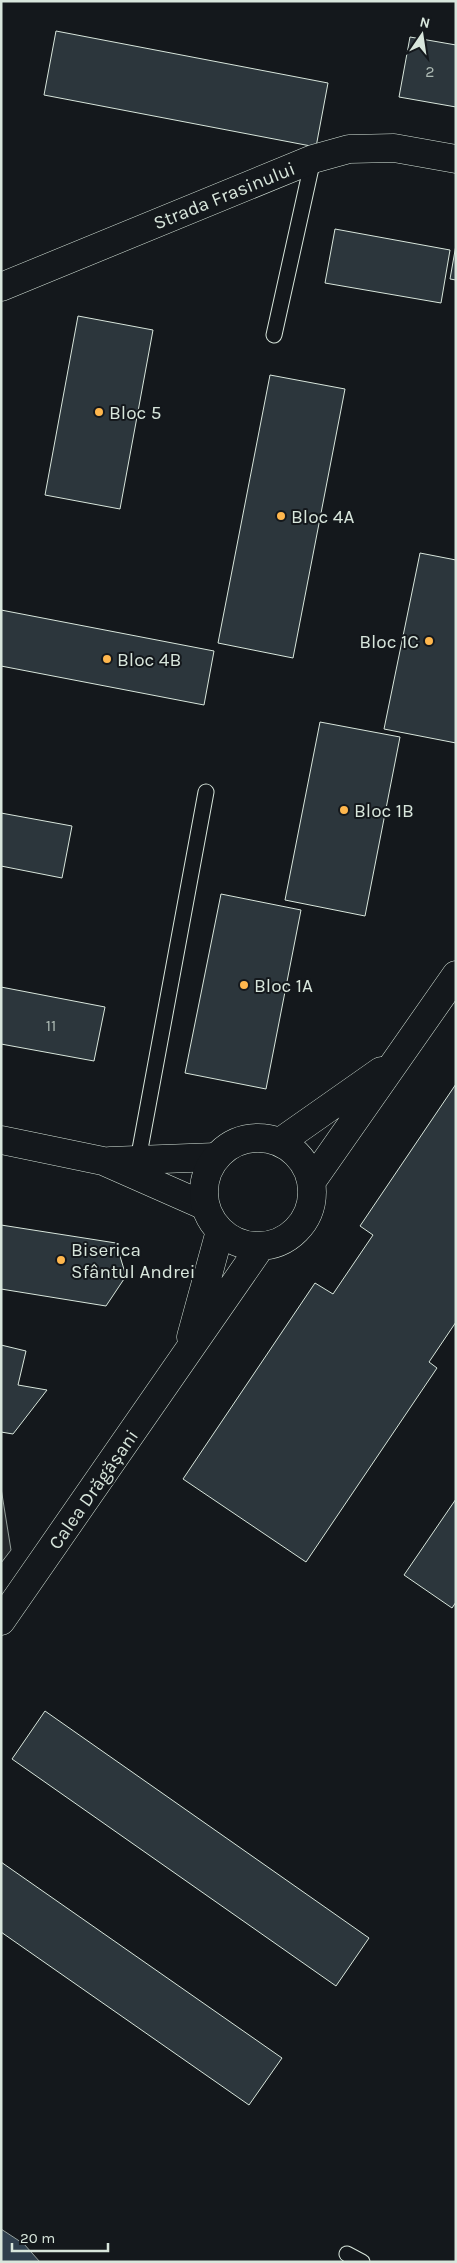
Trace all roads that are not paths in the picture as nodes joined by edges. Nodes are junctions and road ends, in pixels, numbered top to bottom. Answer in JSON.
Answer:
{"nodes":[{"id":1,"x":313,"y":159,"type":"junction"},
{"id":2,"x":456,"y":159,"type":"edge"},
{"id":3,"x":1,"y":288,"type":"edge"},
{"id":4,"x":274,"y":335,"type":"dead end"},
{"id":5,"x":206,"y":792,"type":"dead end"},
{"id":6,"x":456,"y":975,"type":"edge"},
{"id":7,"x":396,"y":1060,"type":"junction"},
{"id":8,"x":1,"y":1140,"type":"edge"},
{"id":9,"x":280,"y":1142,"type":"junction"},
{"id":10,"x":216,"y":1157,"type":"junction"},
{"id":11,"x":138,"y":1160,"type":"junction"},
{"id":12,"x":103,"y":1161,"type":"junction"},
{"id":13,"x":312,"y":1181,"type":"junction"},
{"id":14,"x":205,"y":1206,"type":"junction"},
{"id":15,"x":220,"y":1231,"type":"junction"},
{"id":16,"x":261,"y":1246,"type":"junction"},
{"id":17,"x":186,"y":1358,"type":"junction"},
{"id":18,"x":1,"y":1621,"type":"edge"},
{"id":19,"x":347,"y":2254,"type":"dead end"},
{"id":20,"x":362,"y":2262,"type":"edge"}],
"edges":[{"from":1,"to":2,"type":"main road","name":"Strada Frasinului"},
{"from":1,"to":3,"type":"main road","name":"Strada Frasinului"},
{"from":1,"to":4,"type":"lane"},
{"from":5,"to":11,"type":"lane"},
{"from":6,"to":7,"type":"main road"},
{"from":7,"to":9,"type":"main road"},
{"from":7,"to":13,"type":"main road"},
{"from":8,"to":12,"type":"main road"},
{"from":9,"to":10,"type":"main road"},
{"from":9,"to":13,"type":"main road"},
{"from":10,"to":11,"type":"main road"},
{"from":10,"to":14,"type":"main road"},
{"from":11,"to":12,"type":"main road"},
{"from":12,"to":14,"type":"main road"},
{"from":13,"to":16,"type":"main road"},
{"from":14,"to":15,"type":"main road"},
{"from":15,"to":16,"type":"main road"},
{"from":15,"to":17,"type":"main road","name":"Calea Drăgășani"},
{"from":16,"to":17,"type":"main road","name":"Calea Drăgășani"},
{"from":17,"to":18,"type":"main road","name":"Calea Drăgășani"},
{"from":19,"to":20,"type":"lane"}]}
